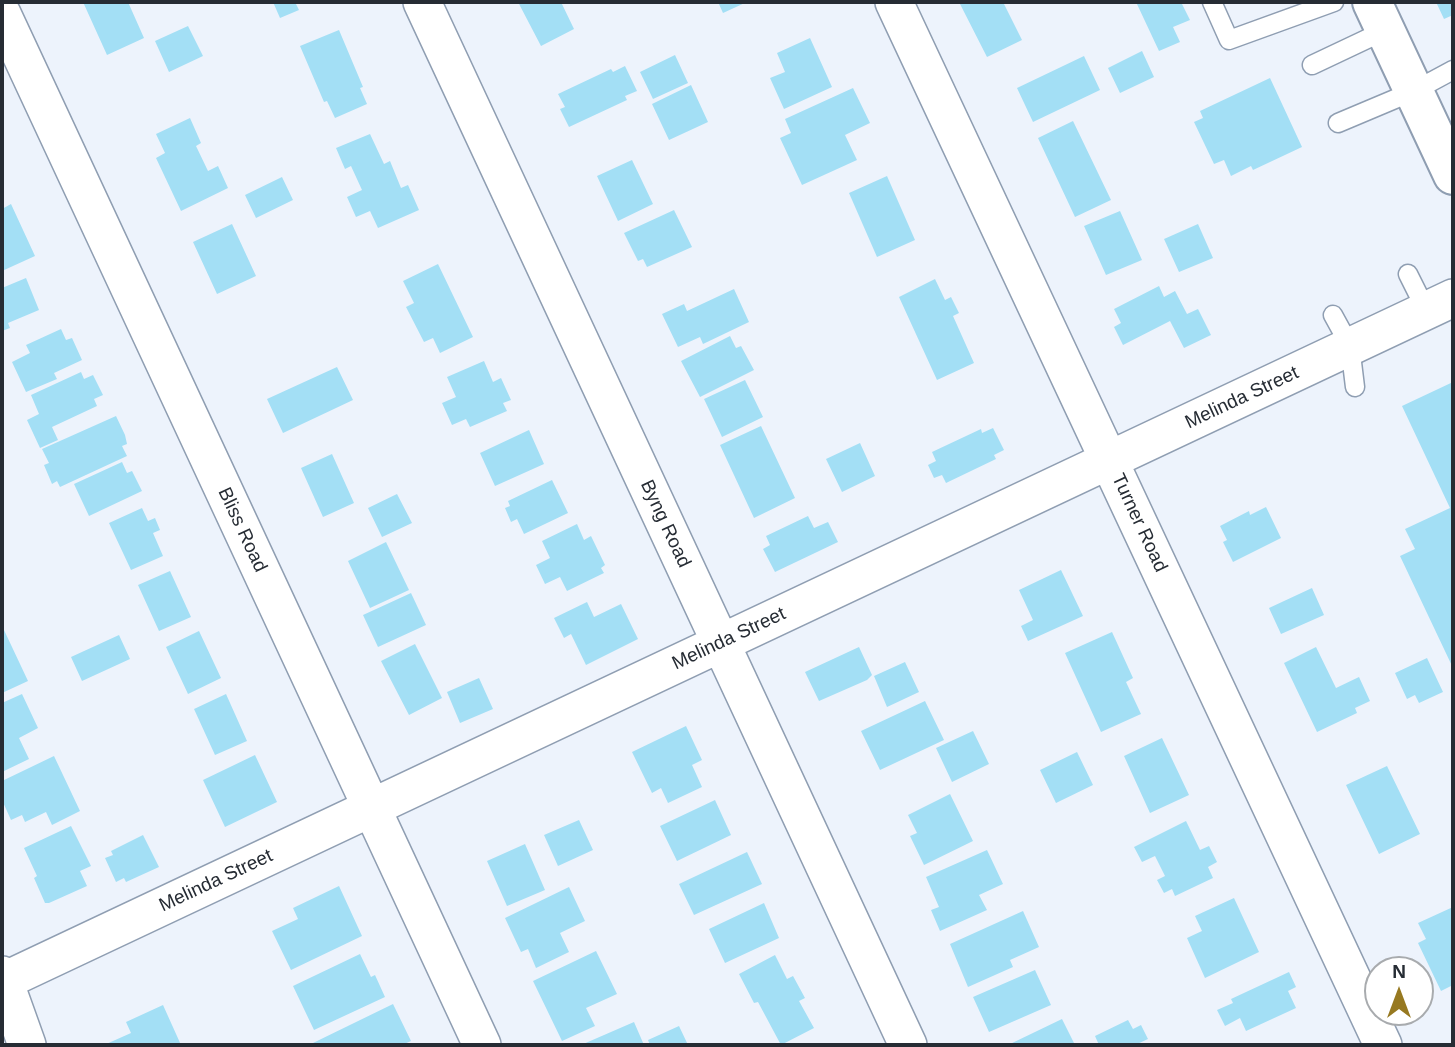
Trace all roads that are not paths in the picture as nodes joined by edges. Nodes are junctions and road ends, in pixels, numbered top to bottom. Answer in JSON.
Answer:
{"nodes":[{"id":1,"x":422,"y":2,"type":"edge"},
{"id":2,"x":894,"y":2,"type":"edge"},
{"id":3,"x":1212,"y":2,"type":"edge"},
{"id":4,"x":1334,"y":2,"type":"edge"},
{"id":5,"x":2,"y":14,"type":"edge"},
{"id":6,"x":1379,"y":16,"type":"edge"},
{"id":7,"x":1312,"y":65,"type":"dead end"},
{"id":8,"x":1453,"y":70,"type":"edge"},
{"id":9,"x":1414,"y":91,"type":"junction"},
{"id":10,"x":1338,"y":123,"type":"dead end"},
{"id":11,"x":1453,"y":175,"type":"edge"},
{"id":12,"x":1408,"y":274,"type":"dead end"},
{"id":13,"x":1440,"y":304,"type":"edge"},
{"id":14,"x":1333,"y":315,"type":"dead end"},
{"id":15,"x":1350,"y":346,"type":"junction"},
{"id":16,"x":1355,"y":387,"type":"dead end"},
{"id":17,"x":1109,"y":460,"type":"junction"},
{"id":18,"x":721,"y":643,"type":"junction"},
{"id":19,"x":371,"y":807,"type":"junction"},
{"id":20,"x":3,"y":978,"type":"edge"},
{"id":21,"x":27,"y":1045,"type":"edge"},
{"id":22,"x":482,"y":1045,"type":"edge"},
{"id":23,"x":908,"y":1045,"type":"edge"},
{"id":24,"x":1383,"y":1045,"type":"edge"}],
"edges":[{"from":1,"to":18,"type":"street","name":"Byng Road"},
{"from":2,"to":17,"type":"street","name":"Turner Road"},
{"from":3,"to":4,"type":"lane"},
{"from":5,"to":19,"type":"street","name":"Bliss Road"},
{"from":6,"to":7,"type":"lane"},
{"from":6,"to":9,"type":"main road"},
{"from":8,"to":9,"type":"lane"},
{"from":9,"to":10,"type":"lane"},
{"from":9,"to":11,"type":"main road"},
{"from":12,"to":13,"type":"lane"},
{"from":13,"to":15,"type":"street","name":"Melinda Street"},
{"from":14,"to":15,"type":"lane"},
{"from":15,"to":16,"type":"lane"},
{"from":15,"to":17,"type":"street","name":"Melinda Street"},
{"from":17,"to":18,"type":"street","name":"Melinda Street"},
{"from":17,"to":24,"type":"street","name":"Turner Road"},
{"from":18,"to":19,"type":"street","name":"Melinda Street"},
{"from":18,"to":23,"type":"street","name":"Byng Road"},
{"from":19,"to":20,"type":"street","name":"Melinda Street"},
{"from":19,"to":22,"type":"street","name":"Bliss Road"},
{"from":20,"to":21,"type":"street"}]}
